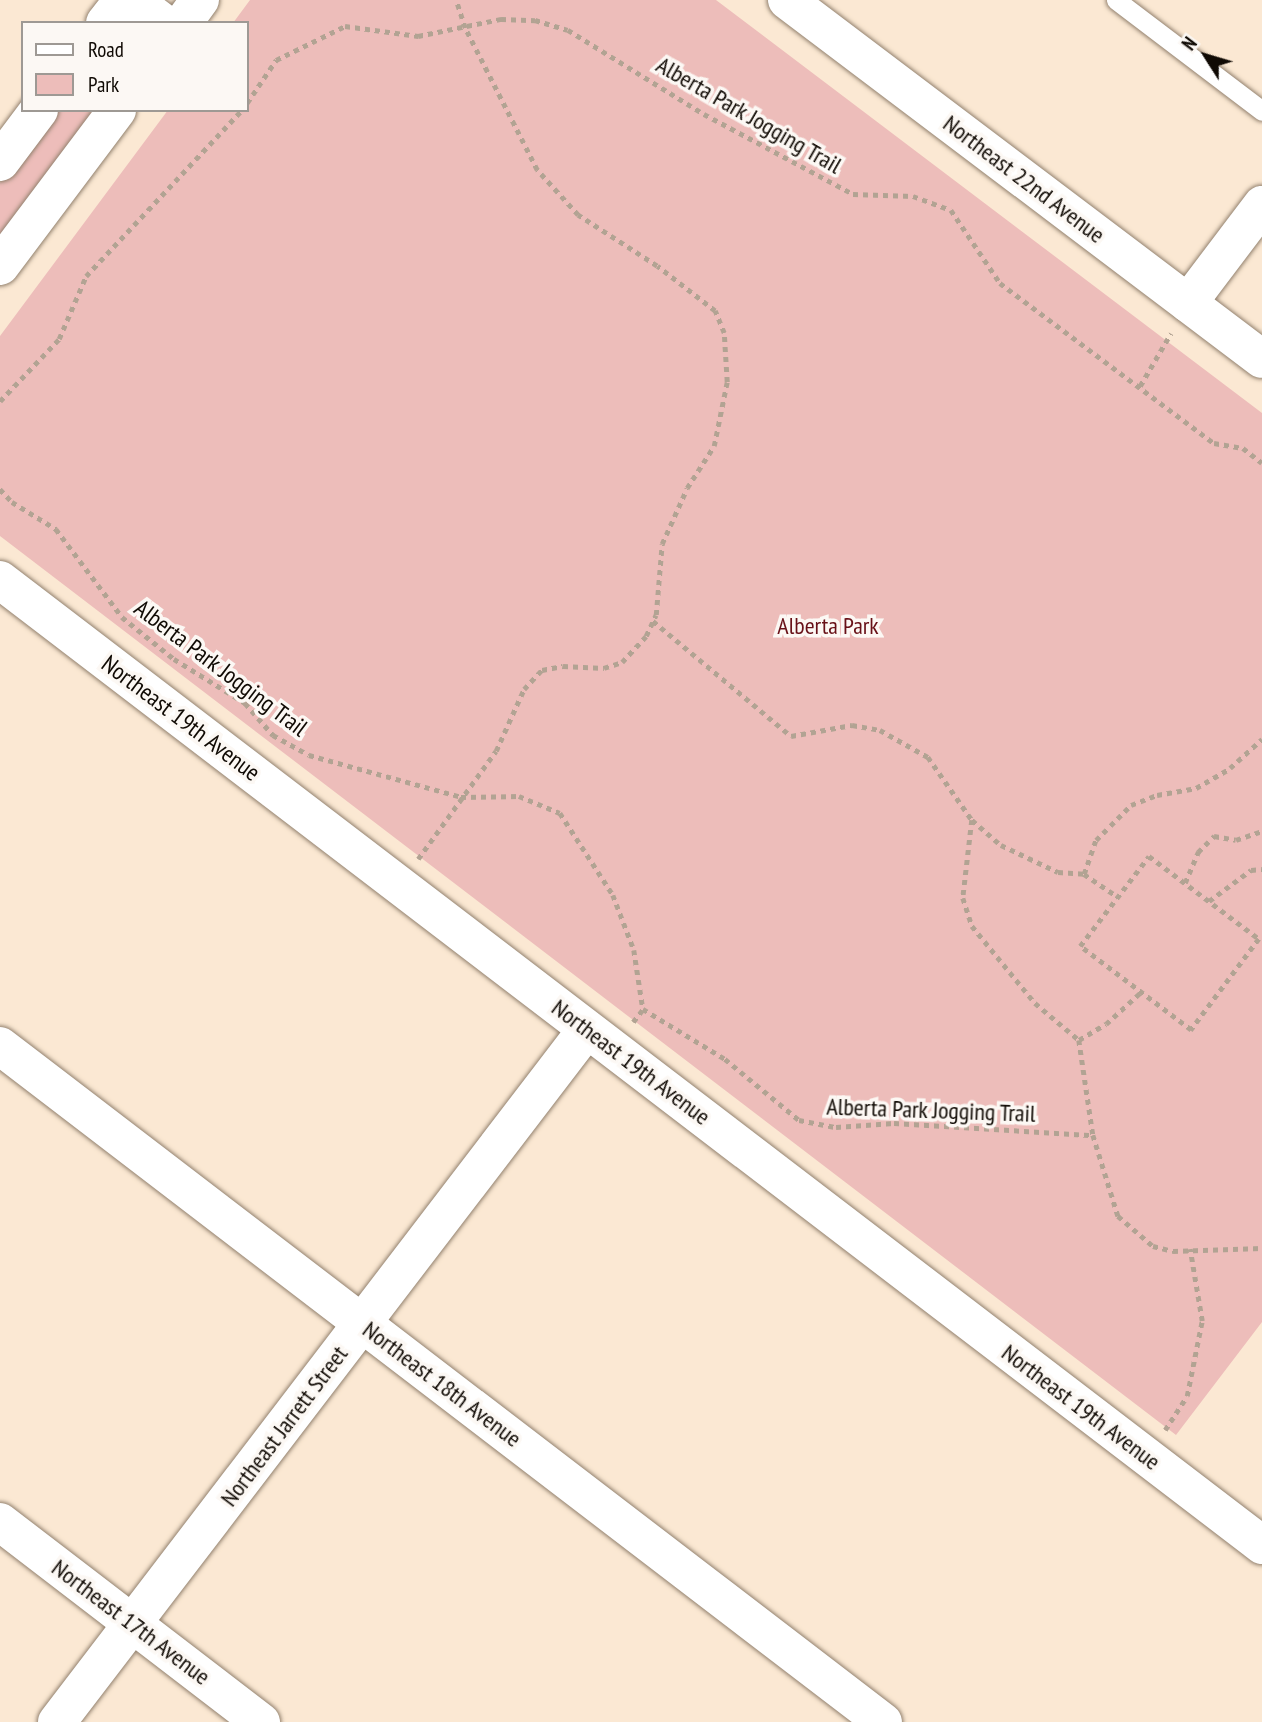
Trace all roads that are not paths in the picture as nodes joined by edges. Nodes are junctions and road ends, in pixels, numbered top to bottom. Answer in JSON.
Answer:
{"nodes":[{"id":1,"x":122,"y":0,"type":"edge"},
{"id":2,"x":133,"y":0,"type":"edge"},
{"id":3,"x":200,"y":0,"type":"edge"},
{"id":4,"x":787,"y":0,"type":"edge"},
{"id":5,"x":1116,"y":0,"type":"edge"},
{"id":6,"x":106,"y":21,"type":"edge"},
{"id":7,"x":160,"y":21,"type":"edge"},
{"id":8,"x":184,"y":21,"type":"edge"},
{"id":9,"x":1262,"y":111,"type":"edge"},
{"id":10,"x":38,"y":112,"type":"edge"},
{"id":11,"x":116,"y":112,"type":"edge"},
{"id":12,"x":0,"y":162,"type":"edge"},
{"id":13,"x":1262,"y":205,"type":"edge"},
{"id":14,"x":0,"y":266,"type":"edge"},
{"id":15,"x":1188,"y":303,"type":"junction"},
{"id":16,"x":1262,"y":359,"type":"edge"},
{"id":17,"x":0,"y":580,"type":"edge"},
{"id":18,"x":587,"y":1029,"type":"junction"},
{"id":19,"x":0,"y":1046,"type":"edge"},
{"id":20,"x":363,"y":1323,"type":"junction"},
{"id":21,"x":0,"y":1522,"type":"edge"},
{"id":22,"x":1262,"y":1545,"type":"edge"},
{"id":23,"x":132,"y":1623,"type":"junction"},
{"id":24,"x":57,"y":1722,"type":"edge"},
{"id":25,"x":261,"y":1722,"type":"edge"},
{"id":26,"x":883,"y":1722,"type":"edge"}],
"edges":[{"from":1,"to":6,"type":"street"},
{"from":2,"to":7,"type":"street"},
{"from":3,"to":8,"type":"street"},
{"from":4,"to":15,"type":"street","name":"Northeast 22nd Avenue"},
{"from":5,"to":9,"type":"lane"},
{"from":10,"to":12,"type":"street"},
{"from":11,"to":14,"type":"street"},
{"from":13,"to":15,"type":"street"},
{"from":15,"to":16,"type":"street","name":"Northeast 22nd Avenue"},
{"from":17,"to":18,"type":"street","name":"Northeast 19th Avenue"},
{"from":18,"to":20,"type":"street","name":"Northeast Jarrett Street"},
{"from":18,"to":22,"type":"street","name":"Northeast 19th Avenue"},
{"from":19,"to":20,"type":"street","name":"Northeast 18th Avenue"},
{"from":20,"to":23,"type":"street","name":"Northeast Jarrett Street"},
{"from":20,"to":26,"type":"street","name":"Northeast 18th Avenue"},
{"from":21,"to":23,"type":"street","name":"Northeast 17th Avenue"},
{"from":23,"to":24,"type":"street","name":"Northeast Jarrett Street"},
{"from":23,"to":25,"type":"street","name":"Northeast 17th Avenue"}]}
